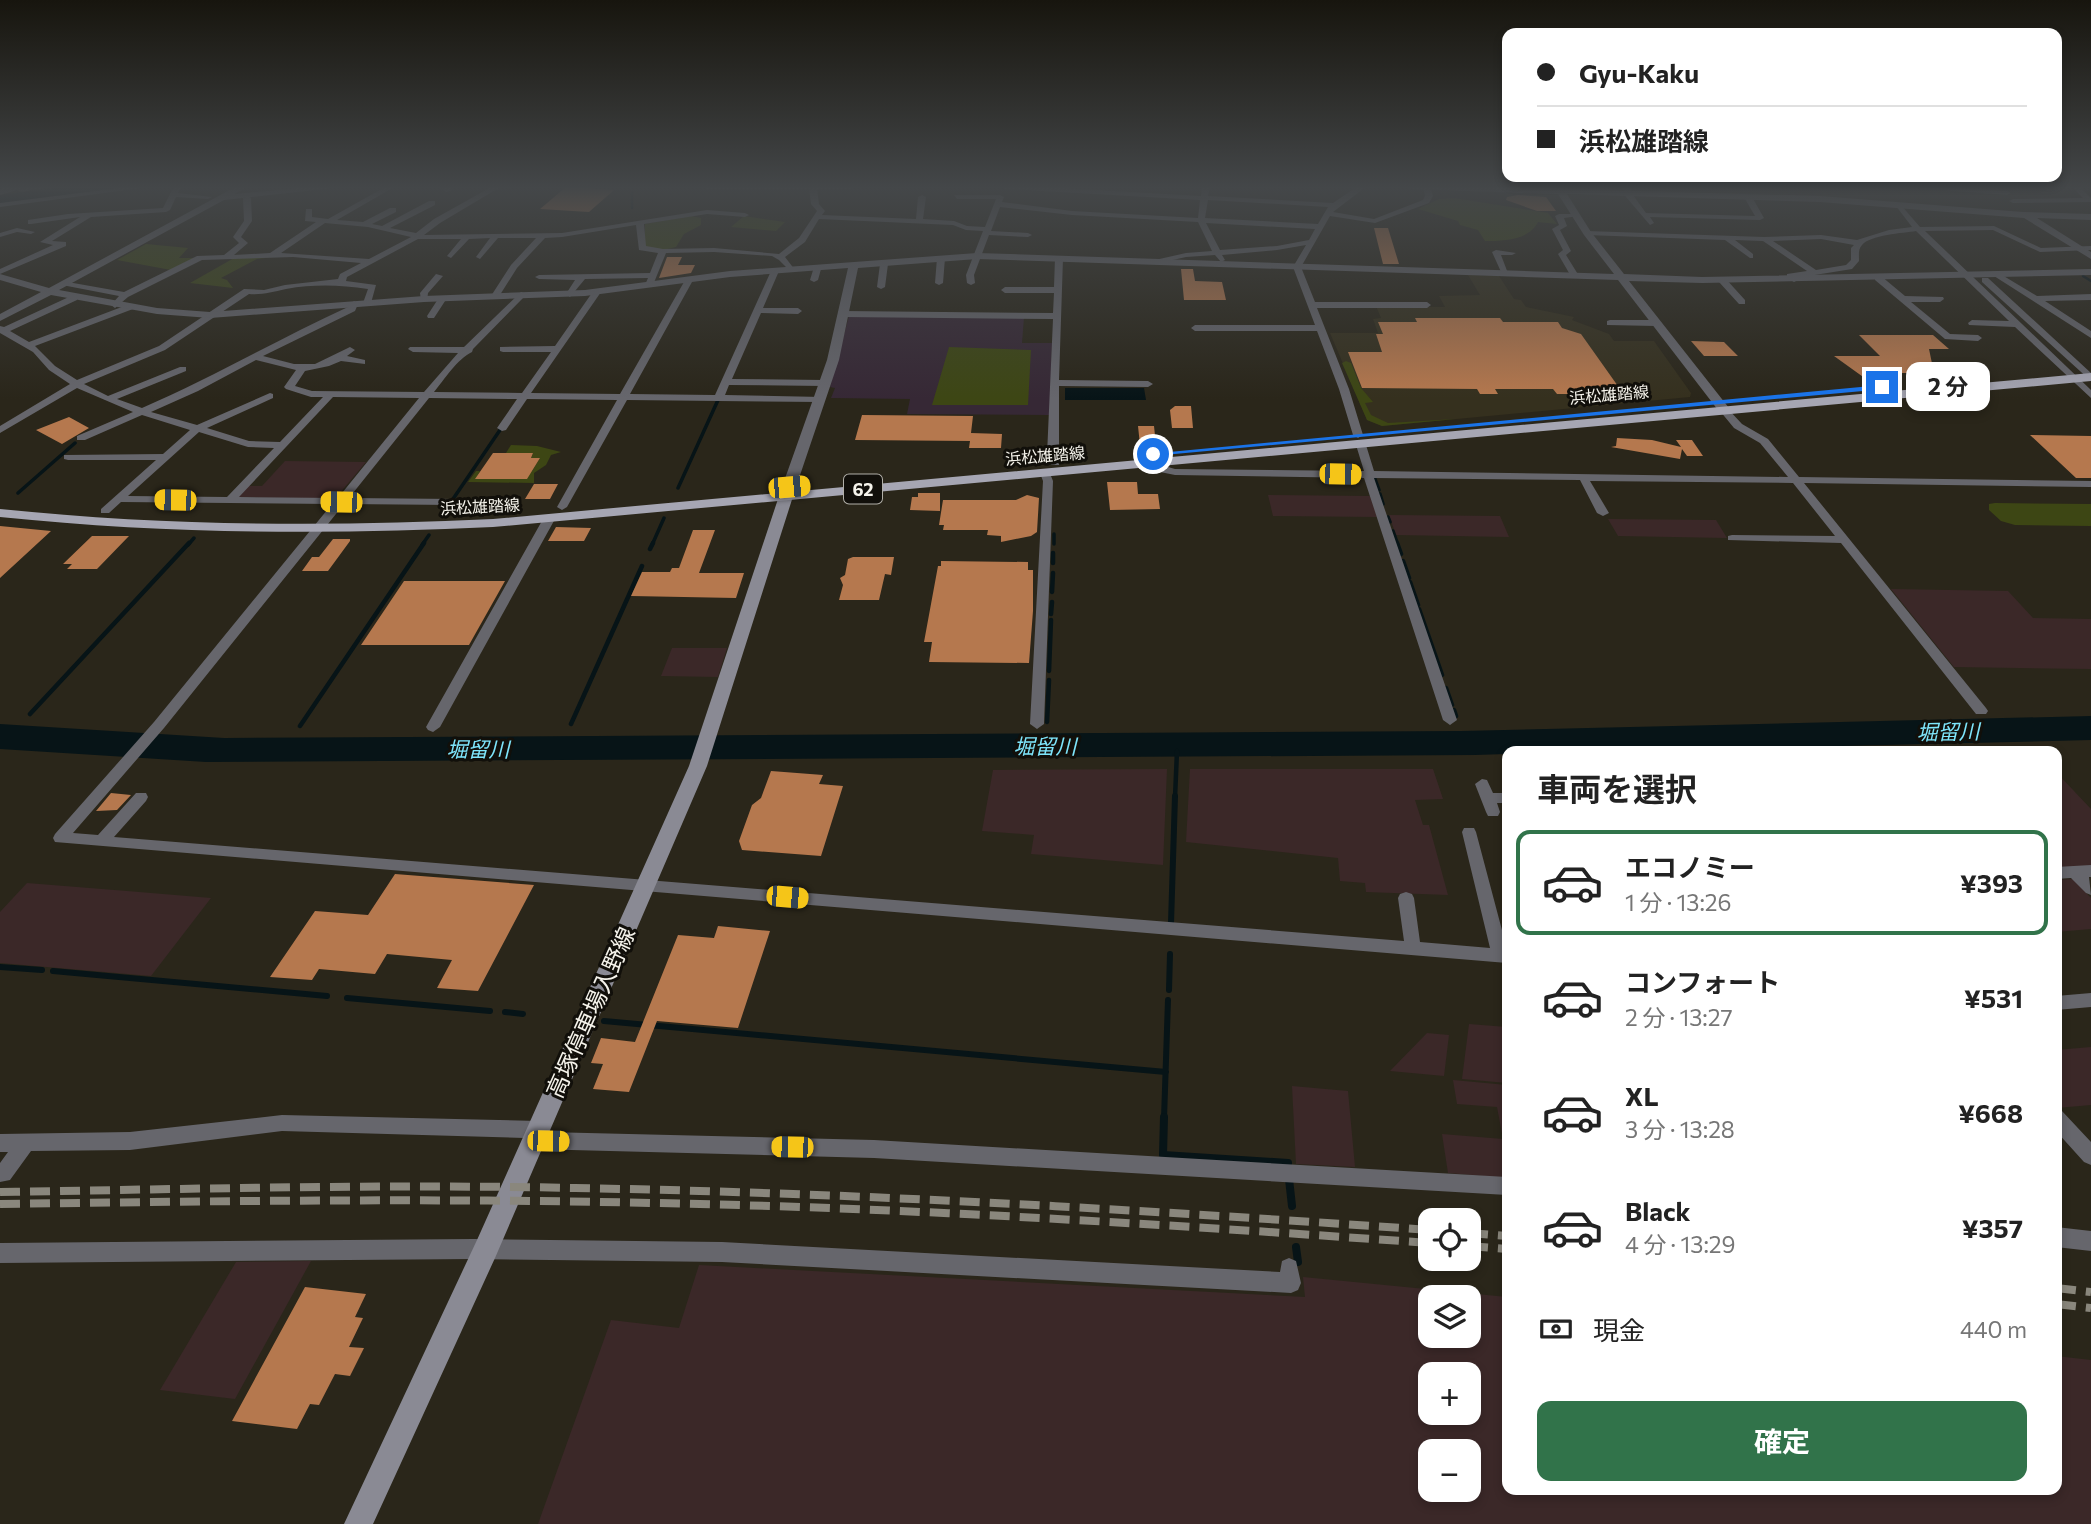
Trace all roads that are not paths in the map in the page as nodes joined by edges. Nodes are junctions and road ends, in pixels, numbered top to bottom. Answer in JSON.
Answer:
{"nodes":[{"id":1,"x":36,"y":257,"type":"edge"},
{"id":2,"x":102,"y":257,"type":"edge"},
{"id":3,"x":112,"y":257,"type":"edge"},
{"id":4,"x":223,"y":257,"type":"edge"},
{"id":5,"x":294,"y":257,"type":"edge"},
{"id":6,"x":374,"y":257,"type":"edge"},
{"id":7,"x":524,"y":257,"type":"edge"},
{"id":8,"x":660,"y":257,"type":"edge"},
{"id":9,"x":780,"y":257,"type":"edge"},
{"id":10,"x":957,"y":257,"type":"edge"},
{"id":11,"x":977,"y":257,"type":"edge"},
{"id":12,"x":1023,"y":257,"type":"edge"},
{"id":13,"x":1173,"y":257,"type":"edge"},
{"id":14,"x":1220,"y":257,"type":"edge"},
{"id":15,"x":1303,"y":257,"type":"edge"},
{"id":16,"x":1498,"y":257,"type":"edge"},
{"id":17,"x":1564,"y":257,"type":"edge"},
{"id":18,"x":1605,"y":257,"type":"edge"},
{"id":19,"x":1791,"y":257,"type":"edge"},
{"id":20,"x":1856,"y":257,"type":"edge"},
{"id":21,"x":1948,"y":257,"type":"edge"},
{"id":22,"x":1961,"y":257,"type":"edge"},
{"id":23,"x":941,"y":258,"type":"junction"},
{"id":24,"x":1059,"y":258,"type":"junction"},
{"id":25,"x":366,"y":261,"type":"junction"},
{"id":26,"x":1158,"y":262,"type":"junction"},
{"id":27,"x":884,"y":264,"type":"junction"},
{"id":28,"x":1222,"y":264,"type":"junction"},
{"id":29,"x":853,"y":267,"type":"junction"},
{"id":30,"x":1297,"y":267,"type":"junction"},
{"id":31,"x":1844,"y":269,"type":"junction"},
{"id":32,"x":791,"y":270,"type":"junction"},
{"id":33,"x":775,"y":271,"type":"junction"},
{"id":34,"x":2091,"y":272,"type":"edge"},
{"id":35,"x":1815,"y":273,"type":"junction"},
{"id":36,"x":1506,"y":274,"type":"junction"},
{"id":37,"x":1997,"y":274,"type":"junction"},
{"id":38,"x":0,"y":275,"type":"edge"},
{"id":39,"x":1967,"y":275,"type":"junction"},
{"id":40,"x":1980,"y":275,"type":"junction"},
{"id":41,"x":439,"y":276,"type":"dead end"},
{"id":42,"x":1575,"y":276,"type":"junction"},
{"id":43,"x":539,"y":277,"type":"dead end"},
{"id":44,"x":581,"y":278,"type":"junction"},
{"id":45,"x":1621,"y":278,"type":"junction"},
{"id":46,"x":1855,"y":278,"type":"junction"},
{"id":47,"x":1878,"y":278,"type":"junction"},
{"id":48,"x":686,"y":279,"type":"junction"},
{"id":49,"x":650,"y":280,"type":"junction"},
{"id":50,"x":1722,"y":280,"type":"junction"},
{"id":51,"x":1794,"y":280,"type":"junction"},
{"id":52,"x":341,"y":281,"type":"junction"},
{"id":53,"x":65,"y":283,"type":"junction"},
{"id":54,"x":939,"y":283,"type":"dead end"},
{"id":55,"x":971,"y":283,"type":"dead end"},
{"id":56,"x":881,"y":287,"type":"dead end"},
{"id":57,"x":1004,"y":290,"type":"dead end"},
{"id":58,"x":1058,"y":290,"type":"junction"},
{"id":59,"x":42,"y":291,"type":"junction"},
{"id":60,"x":597,"y":292,"type":"junction"},
{"id":61,"x":570,"y":294,"type":"junction"},
{"id":62,"x":125,"y":295,"type":"junction"},
{"id":63,"x":521,"y":295,"type":"junction"},
{"id":64,"x":495,"y":296,"type":"junction"},
{"id":65,"x":2091,"y":297,"type":"edge"},
{"id":66,"x":74,"y":298,"type":"junction"},
{"id":67,"x":443,"y":298,"type":"junction"},
{"id":68,"x":424,"y":299,"type":"junction"},
{"id":69,"x":1903,"y":299,"type":"junction"},
{"id":70,"x":1940,"y":299,"type":"dead end"},
{"id":71,"x":2034,"y":299,"type":"junction"},
{"id":72,"x":1742,"y":302,"type":"dead end"},
{"id":73,"x":368,"y":303,"type":"junction"},
{"id":74,"x":355,"y":304,"type":"junction"},
{"id":75,"x":115,"y":305,"type":"junction"},
{"id":76,"x":1311,"y":305,"type":"junction"},
{"id":77,"x":1427,"y":305,"type":"dead end"},
{"id":78,"x":130,"y":307,"type":"junction"},
{"id":79,"x":0,"y":310,"type":"edge"},
{"id":80,"x":758,"y":310,"type":"junction"},
{"id":81,"x":798,"y":311,"type":"dead end"},
{"id":82,"x":843,"y":314,"type":"junction"},
{"id":83,"x":210,"y":315,"type":"junction"},
{"id":84,"x":431,"y":316,"type":"dead end"},
{"id":85,"x":1057,"y":316,"type":"junction"},
{"id":86,"x":0,"y":318,"type":"edge"},
{"id":87,"x":1610,"y":323,"type":"dead end"},
{"id":88,"x":1656,"y":323,"type":"junction"},
{"id":89,"x":2017,"y":324,"type":"junction"},
{"id":90,"x":1195,"y":328,"type":"dead end"},
{"id":91,"x":1319,"y":328,"type":"junction"},
{"id":92,"x":2,"y":329,"type":"edge"},
{"id":93,"x":2091,"y":335,"type":"edge"},
{"id":94,"x":29,"y":345,"type":"junction"},
{"id":95,"x":350,"y":349,"type":"dead end"},
{"id":96,"x":413,"y":349,"type":"dead end"},
{"id":97,"x":503,"y":349,"type":"dead end"},
{"id":98,"x":557,"y":349,"type":"junction"},
{"id":99,"x":469,"y":350,"type":"junction"},
{"id":100,"x":256,"y":357,"type":"junction"},
{"id":101,"x":340,"y":358,"type":"junction"},
{"id":102,"x":362,"y":362,"type":"dead end"},
{"id":103,"x":302,"y":368,"type":"junction"},
{"id":104,"x":183,"y":369,"type":"dead end"},
{"id":105,"x":2083,"y":374,"type":"edge"},
{"id":106,"x":211,"y":381,"type":"junction"},
{"id":107,"x":726,"y":382,"type":"junction"},
{"id":108,"x":78,"y":383,"type":"junction"},
{"id":109,"x":825,"y":383,"type":"junction"},
{"id":110,"x":1055,"y":383,"type":"junction"},
{"id":111,"x":1148,"y":384,"type":"dead end"},
{"id":112,"x":229,"y":387,"type":"dead end"},
{"id":113,"x":331,"y":394,"type":"junction"},
{"id":114,"x":427,"y":395,"type":"junction"},
{"id":115,"x":2091,"y":395,"type":"edge"},
{"id":116,"x":270,"y":396,"type":"dead end"},
{"id":117,"x":524,"y":396,"type":"junction"},
{"id":118,"x":622,"y":397,"type":"junction"},
{"id":119,"x":719,"y":397,"type":"junction"},
{"id":120,"x":820,"y":398,"type":"junction"},
{"id":121,"x":108,"y":399,"type":"junction"},
{"id":122,"x":1722,"y":406,"type":"junction"},
{"id":123,"x":142,"y":412,"type":"junction"},
{"id":124,"x":502,"y":428,"type":"dead end"},
{"id":125,"x":197,"y":429,"type":"junction"},
{"id":126,"x":0,"y":430,"type":"edge"},
{"id":127,"x":81,"y":438,"type":"dead end"},
{"id":128,"x":1360,"y":440,"type":"junction"},
{"id":129,"x":283,"y":445,"type":"junction"},
{"id":130,"x":68,"y":457,"type":"dead end"},
{"id":131,"x":166,"y":457,"type":"junction"},
{"id":132,"x":1159,"y":463,"type":"junction"},
{"id":133,"x":1050,"y":468,"type":"junction"},
{"id":134,"x":1369,"y":475,"type":"junction"},
{"id":135,"x":1583,"y":477,"type":"junction"},
{"id":136,"x":1796,"y":480,"type":"junction"},
{"id":137,"x":2091,"y":484,"type":"edge"},
{"id":138,"x":788,"y":492,"type":"junction"},
{"id":139,"x":120,"y":499,"type":"junction"},
{"id":140,"x":230,"y":500,"type":"junction"},
{"id":141,"x":0,"y":502,"type":"edge"},
{"id":142,"x":341,"y":502,"type":"junction"},
{"id":143,"x":562,"y":507,"type":"junction"},
{"id":144,"x":105,"y":512,"type":"junction"},
{"id":145,"x":0,"y":513,"type":"edge"},
{"id":146,"x":1603,"y":513,"type":"dead end"},
{"id":147,"x":458,"y":514,"type":"junction"},
{"id":148,"x":328,"y":517,"type":"junction"},
{"id":149,"x":549,"y":519,"type":"junction"},
{"id":150,"x":318,"y":529,"type":"junction"},
{"id":151,"x":1732,"y":538,"type":"dead end"},
{"id":152,"x":1844,"y":540,"type":"junction"},
{"id":153,"x":1981,"y":711,"type":"dead end"},
{"id":154,"x":1450,"y":720,"type":"dead end"},
{"id":155,"x":1037,"y":724,"type":"dead end"},
{"id":156,"x":433,"y":727,"type":"dead end"},
{"id":157,"x":141,"y":797,"type":"dead end"},
{"id":158,"x":1487,"y":798,"type":"dead end"},
{"id":159,"x":1502,"y":798,"type":"edge"},
{"id":160,"x":1469,"y":832,"type":"dead end"},
{"id":161,"x":102,"y":841,"type":"junction"},
{"id":162,"x":2083,"y":872,"type":"edge"},
{"id":163,"x":2062,"y":873,"type":"edge"},
{"id":164,"x":646,"y":886,"type":"junction"},
{"id":165,"x":2091,"y":889,"type":"edge"},
{"id":166,"x":1406,"y":898,"type":"dead end"},
{"id":167,"x":1413,"y":948,"type":"junction"},
{"id":168,"x":1502,"y":952,"type":"edge"},
{"id":169,"x":1502,"y":956,"type":"edge"},
{"id":170,"x":2091,"y":1000,"type":"edge"},
{"id":171,"x":2062,"y":1002,"type":"edge"},
{"id":172,"x":2062,"y":1124,"type":"edge"},
{"id":173,"x":536,"y":1135,"type":"junction"},
{"id":174,"x":27,"y":1142,"type":"junction"},
{"id":175,"x":0,"y":1143,"type":"edge"},
{"id":176,"x":2091,"y":1156,"type":"edge"},
{"id":177,"x":3,"y":1174,"type":"dead end"},
{"id":178,"x":1502,"y":1186,"type":"edge"},
{"id":179,"x":2062,"y":1238,"type":"edge"},
{"id":180,"x":2091,"y":1241,"type":"edge"},
{"id":181,"x":485,"y":1249,"type":"junction"},
{"id":182,"x":0,"y":1253,"type":"edge"},
{"id":183,"x":1289,"y":1268,"type":"dead end"},
{"id":184,"x":358,"y":1524,"type":"edge"}],
"edges":[{"from":1,"to":38,"type":"street"},
{"from":2,"to":59,"type":"street"},
{"from":3,"to":53,"type":"street"},
{"from":4,"to":62,"type":"street"},
{"from":5,"to":25,"type":"street"},
{"from":6,"to":25,"type":"street"},
{"from":7,"to":64,"type":"street"},
{"from":8,"to":49,"type":"street"},
{"from":9,"to":32,"type":"street"},
{"from":10,"to":23,"type":"street"},
{"from":11,"to":55,"type":"street"},
{"from":12,"to":24,"type":"street"},
{"from":13,"to":26,"type":"street"},
{"from":14,"to":28,"type":"street"},
{"from":15,"to":30,"type":"street"},
{"from":16,"to":36,"type":"street"},
{"from":17,"to":42,"type":"street"},
{"from":18,"to":45,"type":"street"},
{"from":19,"to":35,"type":"street"},
{"from":20,"to":31,"type":"street"},
{"from":21,"to":39,"type":"street"},
{"from":22,"to":40,"type":"street"},
{"from":23,"to":27,"type":"street"},
{"from":23,"to":54,"type":"street"},
{"from":24,"to":26,"type":"street"},
{"from":24,"to":58,"type":"street"},
{"from":25,"to":52,"type":"street"},
{"from":26,"to":28,"type":"street"},
{"from":27,"to":29,"type":"street"},
{"from":27,"to":56,"type":"street"},
{"from":28,"to":30,"type":"street"},
{"from":29,"to":32,"type":"street"},
{"from":29,"to":82,"type":"street"},
{"from":30,"to":36,"type":"street"},
{"from":30,"to":76,"type":"street"},
{"from":31,"to":35,"type":"street"},
{"from":31,"to":46,"type":"street"},
{"from":32,"to":33,"type":"street"},
{"from":33,"to":48,"type":"street"},
{"from":33,"to":80,"type":"street"},
{"from":34,"to":37,"type":"street"},
{"from":35,"to":51,"type":"street"},
{"from":36,"to":42,"type":"street"},
{"from":37,"to":40,"type":"street"},
{"from":37,"to":71,"type":"street"},
{"from":38,"to":59,"type":"street"},
{"from":39,"to":40,"type":"street"},
{"from":39,"to":47,"type":"street"},
{"from":39,"to":89,"type":"street"},
{"from":40,"to":105,"type":"street"},
{"from":41,"to":68,"type":"street"},
{"from":42,"to":45,"type":"street"},
{"from":43,"to":44,"type":"street"},
{"from":44,"to":49,"type":"street"},
{"from":44,"to":61,"type":"street"},
{"from":45,"to":50,"type":"street"},
{"from":45,"to":88,"type":"street"},
{"from":46,"to":47,"type":"street"},
{"from":46,"to":51,"type":"street"},
{"from":47,"to":69,"type":"street"},
{"from":48,"to":49,"type":"street"},
{"from":48,"to":118,"type":"street"},
{"from":49,"to":60,"type":"street"},
{"from":50,"to":51,"type":"street"},
{"from":50,"to":72,"type":"street"},
{"from":52,"to":73,"type":"street"},
{"from":52,"to":83,"type":"street"},
{"from":53,"to":59,"type":"street"},
{"from":53,"to":62,"type":"street"},
{"from":57,"to":58,"type":"street"},
{"from":58,"to":85,"type":"street"},
{"from":59,"to":66,"type":"street"},
{"from":59,"to":79,"type":"street"},
{"from":59,"to":86,"type":"street"},
{"from":60,"to":61,"type":"street"},
{"from":60,"to":98,"type":"street"},
{"from":61,"to":63,"type":"street"},
{"from":62,"to":75,"type":"street"},
{"from":63,"to":64,"type":"street"},
{"from":63,"to":99,"type":"street"},
{"from":64,"to":67,"type":"street"},
{"from":65,"to":71,"type":"street"},
{"from":66,"to":75,"type":"street"},
{"from":66,"to":92,"type":"street"},
{"from":67,"to":68,"type":"street"},
{"from":67,"to":84,"type":"street"},
{"from":68,"to":73,"type":"street"},
{"from":69,"to":70,"type":"street"},
{"from":69,"to":89,"type":"street"},
{"from":71,"to":93,"type":"street"},
{"from":73,"to":74,"type":"street"},
{"from":74,"to":83,"type":"street"},
{"from":74,"to":100,"type":"street"},
{"from":75,"to":78,"type":"street"},
{"from":76,"to":77,"type":"street"},
{"from":76,"to":91,"type":"street"},
{"from":78,"to":83,"type":"street"},
{"from":78,"to":94,"type":"street"},
{"from":80,"to":81,"type":"street"},
{"from":80,"to":107,"type":"street"},
{"from":82,"to":85,"type":"street"},
{"from":82,"to":109,"type":"street"},
{"from":83,"to":108,"type":"street"},
{"from":85,"to":110,"type":"street"},
{"from":87,"to":88,"type":"street"},
{"from":88,"to":122,"type":"street"},
{"from":89,"to":105,"type":"street"},
{"from":90,"to":91,"type":"street"},
{"from":91,"to":128,"type":"street"},
{"from":92,"to":94,"type":"street"},
{"from":94,"to":108,"type":"street"},
{"from":95,"to":101,"type":"street"},
{"from":96,"to":99,"type":"street"},
{"from":97,"to":98,"type":"street"},
{"from":98,"to":117,"type":"street"},
{"from":99,"to":114,"type":"street"},
{"from":100,"to":103,"type":"street"},
{"from":100,"to":106,"type":"street"},
{"from":101,"to":102,"type":"street"},
{"from":101,"to":103,"type":"street"},
{"from":103,"to":113,"type":"street"},
{"from":104,"to":121,"type":"street"},
{"from":105,"to":115,"type":"street"},
{"from":105,"to":122,"type":"main road","name":"浜松雄踏線","number":"62"},
{"from":106,"to":112,"type":"street"},
{"from":106,"to":123,"type":"street"},
{"from":107,"to":109,"type":"street"},
{"from":107,"to":119,"type":"street"},
{"from":108,"to":121,"type":"street"},
{"from":108,"to":126,"type":"street"},
{"from":109,"to":120,"type":"street"},
{"from":110,"to":111,"type":"street"},
{"from":110,"to":133,"type":"street"},
{"from":113,"to":114,"type":"street"},
{"from":113,"to":129,"type":"street"},
{"from":114,"to":117,"type":"street"},
{"from":114,"to":142,"type":"street"},
{"from":116,"to":125,"type":"street"},
{"from":117,"to":118,"type":"street"},
{"from":117,"to":124,"type":"street"},
{"from":118,"to":119,"type":"street"},
{"from":118,"to":143,"type":"street"},
{"from":119,"to":120,"type":"street"},
{"from":120,"to":138,"type":"street"},
{"from":121,"to":123,"type":"street"},
{"from":122,"to":128,"type":"main road","name":"浜松雄踏線","number":"62"},
{"from":122,"to":136,"type":"street"},
{"from":123,"to":125,"type":"street"},
{"from":123,"to":127,"type":"street"},
{"from":125,"to":129,"type":"street"},
{"from":125,"to":131,"type":"street"},
{"from":128,"to":132,"type":"main road","name":"浜松雄踏線","number":"62"},
{"from":128,"to":133,"type":"main road","name":"浜松雄踏線","number":"62"},
{"from":128,"to":134,"type":"street"},
{"from":129,"to":140,"type":"street"},
{"from":130,"to":131,"type":"street"},
{"from":131,"to":139,"type":"street"},
{"from":132,"to":133,"type":"main road","name":"浜松雄踏線","number":"62"},
{"from":132,"to":134,"type":"street"},
{"from":133,"to":138,"type":"main road","name":"浜松雄踏線","number":"62"},
{"from":133,"to":155,"type":"street"},
{"from":134,"to":135,"type":"street"},
{"from":134,"to":154,"type":"street"},
{"from":135,"to":136,"type":"street"},
{"from":135,"to":146,"type":"street"},
{"from":136,"to":137,"type":"street"},
{"from":136,"to":152,"type":"street"},
{"from":138,"to":143,"type":"main road","name":"浜松雄踏線","number":"62"},
{"from":138,"to":149,"type":"main road","name":"浜松雄踏線","number":"62"},
{"from":138,"to":164,"type":"main road","name":"高塚停車場入野線"},
{"from":139,"to":140,"type":"street"},
{"from":139,"to":144,"type":"street"},
{"from":140,"to":142,"type":"street"},
{"from":141,"to":144,"type":"main road","name":"浜松雄踏線","number":"62"},
{"from":142,"to":147,"type":"street"},
{"from":142,"to":148,"type":"street"},
{"from":143,"to":147,"type":"main road","name":"浜松雄踏線","number":"62"},
{"from":144,"to":148,"type":"main road","name":"浜松雄踏線","number":"62"},
{"from":145,"to":150,"type":"main road","name":"浜松雄踏線","number":"62"},
{"from":147,"to":148,"type":"main road","name":"浜松雄踏線","number":"62"},
{"from":148,"to":150,"type":"street"},
{"from":149,"to":150,"type":"main road","name":"浜松雄踏線","number":"62"},
{"from":149,"to":156,"type":"street"},
{"from":150,"to":161,"type":"street"},
{"from":151,"to":152,"type":"street"},
{"from":152,"to":153,"type":"street"},
{"from":157,"to":161,"type":"street"},
{"from":158,"to":159,"type":"street"},
{"from":160,"to":168,"type":"street"},
{"from":161,"to":164,"type":"street"},
{"from":162,"to":163,"type":"street"},
{"from":162,"to":165,"type":"street"},
{"from":164,"to":167,"type":"street"},
{"from":164,"to":173,"type":"main road","name":"高塚停車場入野線"},
{"from":166,"to":167,"type":"street"},
{"from":167,"to":169,"type":"street"},
{"from":170,"to":171,"type":"street"},
{"from":172,"to":176,"type":"street"},
{"from":173,"to":174,"type":"street"},
{"from":173,"to":178,"type":"street"},
{"from":173,"to":181,"type":"main road","name":"高塚停車場入野線"},
{"from":174,"to":175,"type":"street"},
{"from":174,"to":177,"type":"street"},
{"from":179,"to":180,"type":"street"},
{"from":181,"to":182,"type":"street"},
{"from":181,"to":183,"type":"street"},
{"from":181,"to":184,"type":"main road","name":"高塚停車場入野線"}]}
